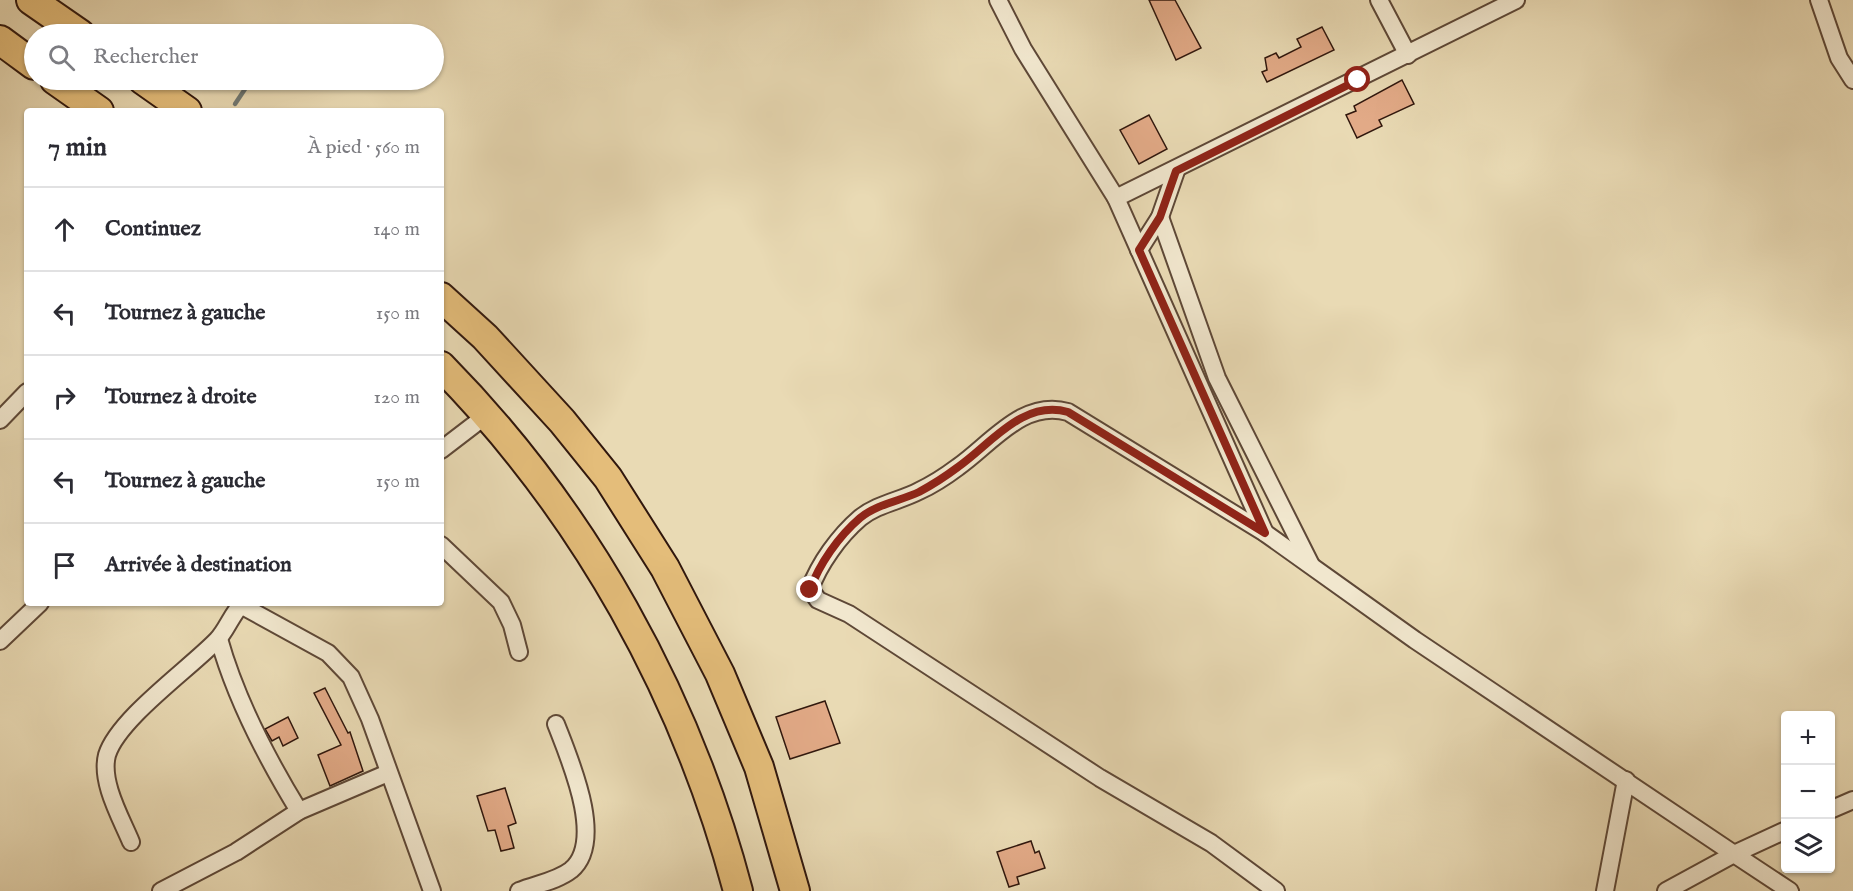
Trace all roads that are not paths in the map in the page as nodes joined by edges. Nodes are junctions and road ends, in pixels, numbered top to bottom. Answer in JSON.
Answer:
{"nodes":[{"id":1,"x":32,"y":0,"type":"edge"},
{"id":2,"x":998,"y":0,"type":"edge"},
{"id":3,"x":1379,"y":0,"type":"edge"},
{"id":4,"x":1516,"y":0,"type":"edge"},
{"id":5,"x":1819,"y":0,"type":"edge"},
{"id":6,"x":66,"y":24,"type":"edge"},
{"id":7,"x":0,"y":40,"type":"edge"},
{"id":8,"x":1408,"y":55,"type":"junction"},
{"id":9,"x":24,"y":58,"type":"edge"},
{"id":10,"x":1853,"y":80,"type":"edge"},
{"id":11,"x":69,"y":90,"type":"edge"},
{"id":12,"x":157,"y":90,"type":"edge"},
{"id":13,"x":95,"y":108,"type":"edge"},
{"id":14,"x":183,"y":108,"type":"edge"},
{"id":15,"x":1176,"y":171,"type":"junction"},
{"id":16,"x":1116,"y":198,"type":"junction"},
{"id":17,"x":1160,"y":217,"type":"junction"},
{"id":18,"x":1139,"y":250,"type":"junction"},
{"id":19,"x":444,"y":300,"type":"edge"},
{"id":20,"x":444,"y":369,"type":"edge"},
{"id":21,"x":24,"y":395,"type":"edge"},
{"id":22,"x":1206,"y":405,"type":"junction"},
{"id":23,"x":1229,"y":405,"type":"junction"},
{"id":24,"x":488,"y":414,"type":"junction"},
{"id":25,"x":0,"y":420,"type":"edge"},
{"id":26,"x":444,"y":448,"type":"edge"},
{"id":27,"x":1265,"y":533,"type":"junction"},
{"id":28,"x":444,"y":548,"type":"edge"},
{"id":29,"x":1311,"y":566,"type":"junction"},
{"id":30,"x":37,"y":606,"type":"edge"},
{"id":31,"x":239,"y":606,"type":"edge"},
{"id":32,"x":244,"y":606,"type":"edge"},
{"id":33,"x":219,"y":639,"type":"junction"},
{"id":34,"x":0,"y":641,"type":"edge"},
{"id":35,"x":519,"y":652,"type":"dead end"},
{"id":36,"x":556,"y":724,"type":"dead end"},
{"id":37,"x":388,"y":773,"type":"junction"},
{"id":38,"x":1626,"y":780,"type":"junction"},
{"id":39,"x":1853,"y":800,"type":"edge"},
{"id":40,"x":1835,"y":808,"type":"edge"},
{"id":41,"x":299,"y":811,"type":"junction"},
{"id":42,"x":1781,"y":832,"type":"edge"},
{"id":43,"x":131,"y":842,"type":"dead end"},
{"id":44,"x":1734,"y":854,"type":"junction"},
{"id":45,"x":160,"y":891,"type":"edge"},
{"id":46,"x":432,"y":891,"type":"edge"},
{"id":47,"x":519,"y":891,"type":"edge"},
{"id":48,"x":738,"y":891,"type":"edge"},
{"id":49,"x":795,"y":891,"type":"edge"},
{"id":50,"x":1276,"y":891,"type":"edge"},
{"id":51,"x":1605,"y":891,"type":"edge"},
{"id":52,"x":1666,"y":891,"type":"edge"},
{"id":53,"x":1790,"y":891,"type":"edge"}],
"edges":[{"from":1,"to":6,"type":"highway"},
{"from":2,"to":16,"type":"street"},
{"from":3,"to":8,"type":"street"},
{"from":4,"to":8,"type":"street"},
{"from":5,"to":10,"type":"street"},
{"from":7,"to":9,"type":"highway"},
{"from":8,"to":15,"type":"street"},
{"from":11,"to":13,"type":"highway"},
{"from":12,"to":14,"type":"highway"},
{"from":15,"to":16,"type":"street"},
{"from":15,"to":17,"type":"street"},
{"from":16,"to":18,"type":"street"},
{"from":17,"to":18,"type":"street"},
{"from":17,"to":23,"type":"street"},
{"from":18,"to":22,"type":"street"},
{"from":19,"to":49,"type":"highway"},
{"from":20,"to":24,"type":"highway"},
{"from":21,"to":25,"type":"street"},
{"from":22,"to":23,"type":"street"},
{"from":22,"to":27,"type":"street"},
{"from":23,"to":29,"type":"street"},
{"from":24,"to":26,"type":"street"},
{"from":24,"to":48,"type":"highway"},
{"from":27,"to":29,"type":"street"},
{"from":27,"to":50,"type":"street"},
{"from":28,"to":35,"type":"street"},
{"from":29,"to":38,"type":"street"},
{"from":30,"to":34,"type":"street"},
{"from":31,"to":33,"type":"street"},
{"from":32,"to":37,"type":"street"},
{"from":33,"to":41,"type":"street"},
{"from":33,"to":43,"type":"street"},
{"from":36,"to":47,"type":"street"},
{"from":37,"to":41,"type":"street"},
{"from":37,"to":46,"type":"street"},
{"from":38,"to":44,"type":"street"},
{"from":38,"to":51,"type":"street"},
{"from":39,"to":40,"type":"street"},
{"from":41,"to":45,"type":"street"},
{"from":42,"to":44,"type":"street"},
{"from":44,"to":52,"type":"street"},
{"from":44,"to":53,"type":"street"}]}
